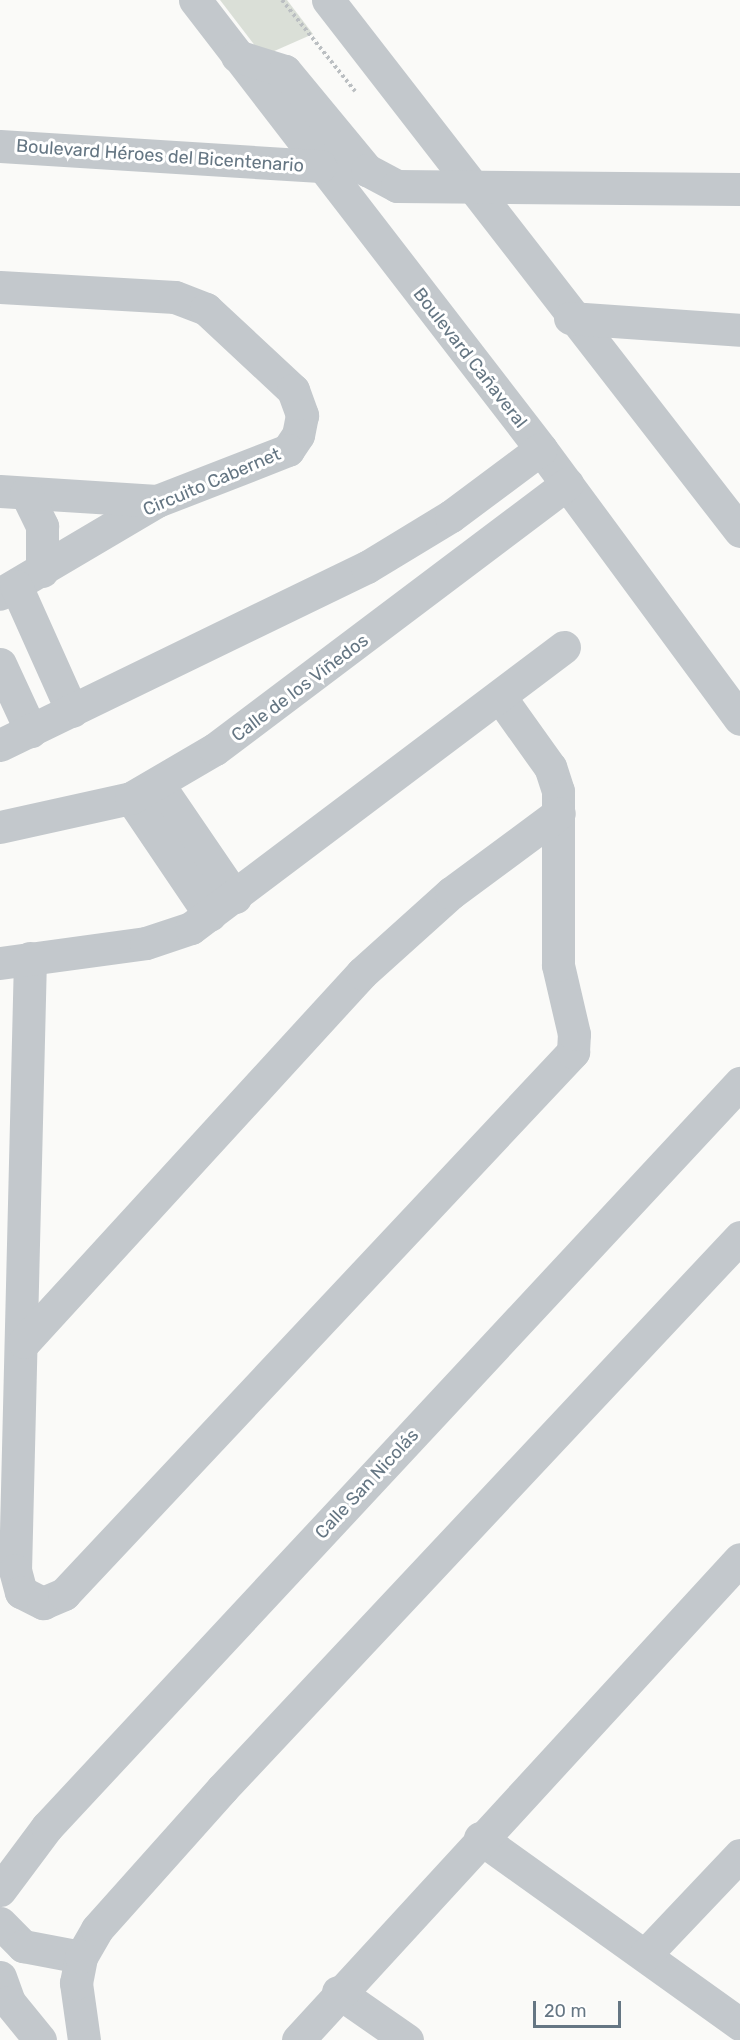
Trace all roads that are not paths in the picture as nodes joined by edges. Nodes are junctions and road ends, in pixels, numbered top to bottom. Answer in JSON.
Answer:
{"nodes":[{"id":1,"x":195,"y":0,"type":"edge"},
{"id":2,"x":328,"y":0,"type":"edge"},
{"id":3,"x":237,"y":56,"type":"junction"},
{"id":4,"x":0,"y":146,"type":"edge"},
{"id":5,"x":320,"y":166,"type":"junction"},
{"id":6,"x":473,"y":188,"type":"junction"},
{"id":7,"x":740,"y":189,"type":"edge"},
{"id":8,"x":0,"y":287,"type":"edge"},
{"id":9,"x":570,"y":318,"type":"junction"},
{"id":10,"x":740,"y":330,"type":"edge"},
{"id":11,"x":541,"y":449,"type":"junction"},
{"id":12,"x":567,"y":484,"type":"junction"},
{"id":13,"x":13,"y":492,"type":"edge"},
{"id":14,"x":157,"y":501,"type":"junction"},
{"id":15,"x":740,"y":531,"type":"edge"},
{"id":16,"x":19,"y":584,"type":"edge"},
{"id":17,"x":564,"y":647,"type":"dead end"},
{"id":18,"x":0,"y":664,"type":"edge"},
{"id":19,"x":500,"y":697,"type":"junction"},
{"id":20,"x":72,"y":711,"type":"junction"},
{"id":21,"x":740,"y":719,"type":"edge"},
{"id":22,"x":31,"y":730,"type":"junction"},
{"id":23,"x":0,"y":746,"type":"edge"},
{"id":24,"x":145,"y":791,"type":"junction"},
{"id":25,"x":559,"y":813,"type":"junction"},
{"id":26,"x":0,"y":827,"type":"edge"},
{"id":27,"x":223,"y":906,"type":"junction"},
{"id":28,"x":15,"y":960,"type":"edge"},
{"id":29,"x":740,"y":1083,"type":"edge"},
{"id":30,"x":740,"y":1237,"type":"edge"},
{"id":31,"x":24,"y":1342,"type":"junction"},
{"id":32,"x":740,"y":1559,"type":"edge"},
{"id":33,"x":729,"y":1592,"type":"edge"},
{"id":34,"x":480,"y":1838,"type":"junction"},
{"id":35,"x":740,"y":1855,"type":"edge"},
{"id":36,"x":0,"y":1890,"type":"edge"},
{"id":37,"x":0,"y":1923,"type":"edge"},
{"id":38,"x":645,"y":1955,"type":"junction"},
{"id":39,"x":81,"y":1957,"type":"junction"},
{"id":40,"x":338,"y":1992,"type":"junction"},
{"id":41,"x":3,"y":1997,"type":"edge"},
{"id":42,"x":740,"y":2024,"type":"edge"},
{"id":43,"x":40,"y":2040,"type":"edge"},
{"id":44,"x":84,"y":2040,"type":"edge"},
{"id":45,"x":298,"y":2040,"type":"edge"},
{"id":46,"x":407,"y":2040,"type":"edge"}],
"edges":[{"from":1,"to":3,"type":"street","name":"Boulevard Cañaveral"},
{"from":2,"to":6,"type":"street"},
{"from":3,"to":5,"type":"street","name":"Boulevard Cañaveral"},
{"from":3,"to":6,"type":"street"},
{"from":4,"to":5,"type":"street","name":"Boulevard Héroes del Bicentenario"},
{"from":5,"to":11,"type":"street","name":"Boulevard Cañaveral"},
{"from":6,"to":7,"type":"street"},
{"from":6,"to":9,"type":"street"},
{"from":8,"to":14,"type":"street","name":"Circuito Cabernet"},
{"from":9,"to":10,"type":"street"},
{"from":9,"to":15,"type":"street"},
{"from":11,"to":12,"type":"street","name":"Boulevard Cañaveral"},
{"from":11,"to":20,"type":"street"},
{"from":12,"to":21,"type":"street","name":"Boulevard Cañaveral"},
{"from":12,"to":24,"type":"street","name":"Calle de los Viñedos"},
{"from":13,"to":14,"type":"street"},
{"from":13,"to":16,"type":"street"},
{"from":14,"to":16,"type":"street","name":"Circuito Cabernet"},
{"from":16,"to":20,"type":"street"},
{"from":17,"to":19,"type":"street"},
{"from":18,"to":22,"type":"street"},
{"from":19,"to":25,"type":"street"},
{"from":19,"to":27,"type":"street"},
{"from":20,"to":22,"type":"street"},
{"from":22,"to":23,"type":"street"},
{"from":24,"to":26,"type":"street","name":"Calle de los Viñedos"},
{"from":24,"to":27,"type":"street"},
{"from":25,"to":31,"type":"street"},
{"from":25,"to":31,"type":"street"},
{"from":27,"to":28,"type":"street"},
{"from":28,"to":31,"type":"street"},
{"from":29,"to":36,"type":"street","name":"Calle San Nicolás"},
{"from":30,"to":39,"type":"street"},
{"from":32,"to":33,"type":"street"},
{"from":33,"to":34,"type":"street"},
{"from":34,"to":38,"type":"street"},
{"from":34,"to":40,"type":"street"},
{"from":35,"to":38,"type":"street"},
{"from":37,"to":39,"type":"street"},
{"from":38,"to":42,"type":"street"},
{"from":39,"to":44,"type":"street"},
{"from":40,"to":45,"type":"street"},
{"from":40,"to":46,"type":"street"},
{"from":41,"to":43,"type":"street"}]}
